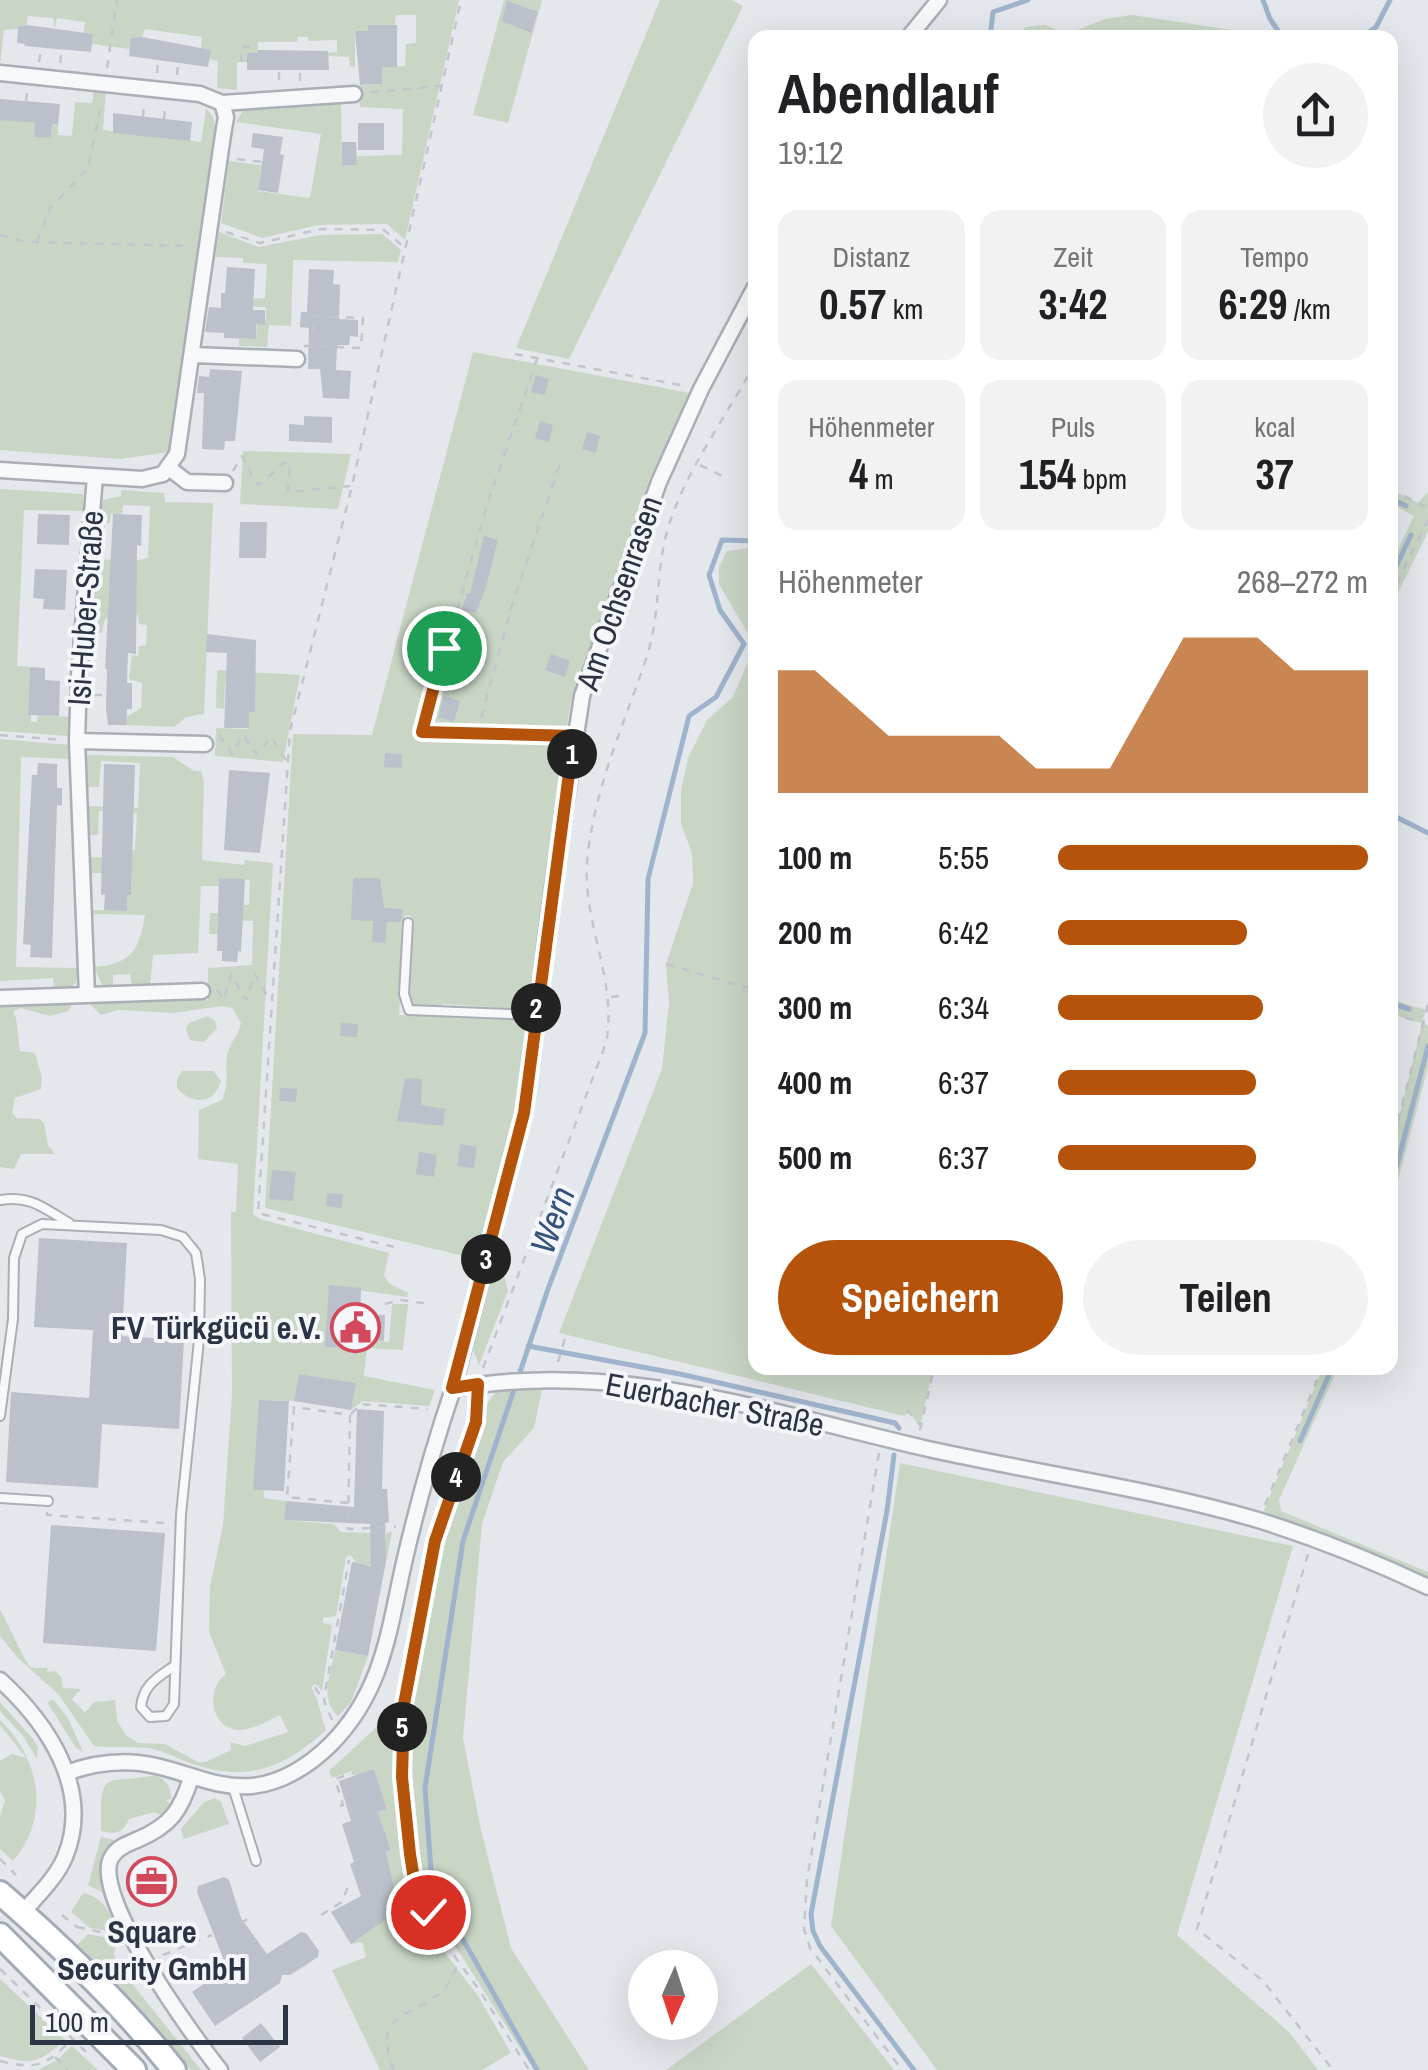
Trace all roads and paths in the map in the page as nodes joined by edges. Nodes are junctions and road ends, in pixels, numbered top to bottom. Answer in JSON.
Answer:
{"nodes":[{"id":1,"x":117,"y":0,"type":"edge"},
{"id":2,"x":462,"y":0,"type":"edge"},
{"id":3,"x":938,"y":0,"type":"edge"},
{"id":4,"x":914,"y":30,"type":"edge"},
{"id":5,"x":258,"y":47,"type":"dead end"},
{"id":6,"x":241,"y":62,"type":"dead end"},
{"id":7,"x":0,"y":73,"type":"edge"},
{"id":8,"x":106,"y":76,"type":"dead end"},
{"id":9,"x":441,"y":86,"type":"junction"},
{"id":10,"x":103,"y":94,"type":"dead end"},
{"id":11,"x":354,"y":94,"type":"joint"},
{"id":12,"x":222,"y":104,"type":"junction"},
{"id":13,"x":220,"y":157,"type":"junction"},
{"id":14,"x":262,"y":162,"type":"dead end"},
{"id":15,"x":210,"y":227,"type":"junction"},
{"id":16,"x":0,"y":235,"type":"edge"},
{"id":17,"x":37,"y":242,"type":"junction"},
{"id":18,"x":208,"y":247,"type":"junction"},
{"id":19,"x":406,"y":248,"type":"junction"},
{"id":20,"x":748,"y":301,"type":"edge"},
{"id":21,"x":312,"y":346,"type":"junction"},
{"id":22,"x":298,"y":352,"type":"joint"},
{"id":23,"x":192,"y":354,"type":"junction"},
{"id":24,"x":515,"y":354,"type":"dead end"},
{"id":25,"x":537,"y":358,"type":"junction"},
{"id":26,"x":748,"y":376,"type":"edge"},
{"id":27,"x":701,"y":389,"type":"junction"},
{"id":28,"x":560,"y":464,"type":"dead end"},
{"id":29,"x":698,"y":464,"type":"junction"},
{"id":30,"x":169,"y":468,"type":"junction"},
{"id":31,"x":0,"y":470,"type":"edge"},
{"id":32,"x":94,"y":476,"type":"junction"},
{"id":33,"x":722,"y":476,"type":"dead end"},
{"id":34,"x":226,"y":484,"type":"joint"},
{"id":35,"x":352,"y":486,"type":"junction"},
{"id":36,"x":1398,"y":492,"type":"edge"},
{"id":37,"x":1428,"y":508,"type":"edge"},
{"id":38,"x":1428,"y":520,"type":"edge"},
{"id":39,"x":1398,"y":582,"type":"edge"},
{"id":40,"x":412,"y":730,"type":"dead end"},
{"id":41,"x":422,"y":732,"type":"junction"},
{"id":42,"x":477,"y":733,"type":"junction"},
{"id":43,"x":0,"y":735,"type":"edge"},
{"id":44,"x":574,"y":736,"type":"junction"},
{"id":45,"x":77,"y":741,"type":"junction"},
{"id":46,"x":204,"y":744,"type":"joint"},
{"id":47,"x":286,"y":760,"type":"junction"},
{"id":48,"x":408,"y":922,"type":"dead end"},
{"id":49,"x":666,"y":964,"type":"dead end"},
{"id":50,"x":748,"y":988,"type":"edge"},
{"id":51,"x":209,"y":990,"type":"joint"},
{"id":52,"x":87,"y":995,"type":"junction"},
{"id":53,"x":626,"y":995,"type":"dead end"},
{"id":54,"x":610,"y":997,"type":"junction"},
{"id":55,"x":0,"y":998,"type":"edge"},
{"id":56,"x":271,"y":1002,"type":"junction"},
{"id":57,"x":1428,"y":1004,"type":"edge"},
{"id":58,"x":535,"y":1015,"type":"junction"},
{"id":59,"x":1398,"y":1016,"type":"edge"},
{"id":60,"x":1422,"y":1022,"type":"junction"},
{"id":61,"x":1398,"y":1120,"type":"edge"},
{"id":62,"x":0,"y":1200,"type":"edge"},
{"id":63,"x":69,"y":1223,"type":"junction"},
{"id":64,"x":394,"y":1247,"type":"dead end"},
{"id":65,"x":0,"y":1257,"type":"edge"},
{"id":66,"x":14,"y":1258,"type":"junction"},
{"id":67,"x":384,"y":1304,"type":"dead end"},
{"id":68,"x":430,"y":1304,"type":"dead end"},
{"id":69,"x":566,"y":1335,"type":"dead end"},
{"id":70,"x":558,"y":1361,"type":"dead end"},
{"id":71,"x":932,"y":1375,"type":"edge"},
{"id":72,"x":1319,"y":1375,"type":"edge"},
{"id":73,"x":478,"y":1384,"type":"junction"},
{"id":74,"x":452,"y":1388,"type":"junction"},
{"id":75,"x":446,"y":1410,"type":"junction"},
{"id":76,"x":907,"y":1410,"type":"dead end"},
{"id":77,"x":350,"y":1415,"type":"junction"},
{"id":78,"x":0,"y":1416,"type":"edge"},
{"id":79,"x":921,"y":1426,"type":"junction"},
{"id":80,"x":881,"y":1437,"type":"junction"},
{"id":81,"x":920,"y":1447,"type":"junction"},
{"id":82,"x":0,"y":1498,"type":"edge"},
{"id":83,"x":48,"y":1501,"type":"joint"},
{"id":84,"x":348,"y":1503,"type":"junction"},
{"id":85,"x":1258,"y":1520,"type":"junction"},
{"id":86,"x":180,"y":1524,"type":"junction"},
{"id":87,"x":412,"y":1527,"type":"junction"},
{"id":88,"x":1312,"y":1538,"type":"junction"},
{"id":89,"x":349,"y":1560,"type":"dead end"},
{"id":90,"x":1428,"y":1587,"type":"edge"},
{"id":91,"x":174,"y":1666,"type":"junction"},
{"id":92,"x":0,"y":1680,"type":"edge"},
{"id":93,"x":315,"y":1688,"type":"dead end"},
{"id":94,"x":324,"y":1701,"type":"junction"},
{"id":95,"x":342,"y":1734,"type":"junction"},
{"id":96,"x":66,"y":1773,"type":"junction"},
{"id":97,"x":353,"y":1774,"type":"dead end"},
{"id":98,"x":192,"y":1778,"type":"junction"},
{"id":99,"x":232,"y":1786,"type":"junction"},
{"id":100,"x":340,"y":1806,"type":"dead end"},
{"id":101,"x":0,"y":1859,"type":"edge"},
{"id":102,"x":256,"y":1861,"type":"dead end"},
{"id":103,"x":16,"y":1875,"type":"dead end"},
{"id":104,"x":350,"y":1881,"type":"dead end"},
{"id":105,"x":0,"y":1893,"type":"edge"},
{"id":106,"x":22,"y":1912,"type":"junction"},
{"id":107,"x":62,"y":1914,"type":"dead end"},
{"id":108,"x":320,"y":1915,"type":"dead end"},
{"id":109,"x":250,"y":1918,"type":"dead end"},
{"id":110,"x":240,"y":1923,"type":"dead end"},
{"id":111,"x":130,"y":1931,"type":"junction"},
{"id":112,"x":0,"y":1935,"type":"edge"},
{"id":113,"x":212,"y":1935,"type":"dead end"},
{"id":114,"x":147,"y":1961,"type":"junction"},
{"id":115,"x":458,"y":1964,"type":"junction"},
{"id":116,"x":0,"y":1969,"type":"edge"},
{"id":117,"x":72,"y":2039,"type":"junction"},
{"id":118,"x":54,"y":2056,"type":"junction"},
{"id":119,"x":92,"y":2058,"type":"dead end"},
{"id":120,"x":0,"y":2061,"type":"edge"},
{"id":121,"x":30,"y":2069,"type":"edge"},
{"id":122,"x":68,"y":2070,"type":"edge"},
{"id":123,"x":134,"y":2070,"type":"edge"},
{"id":124,"x":174,"y":2070,"type":"edge"},
{"id":125,"x":220,"y":2070,"type":"edge"},
{"id":126,"x":394,"y":2070,"type":"edge"},
{"id":127,"x":528,"y":2070,"type":"edge"},
{"id":128,"x":902,"y":2070,"type":"edge"},
{"id":129,"x":1333,"y":2070,"type":"edge"}],
"edges":[{"from":1,"to":8,"type":"path"},
{"from":2,"to":9,"type":"path"},
{"from":3,"to":4,"type":"street"},
{"from":5,"to":6,"type":"path"},
{"from":7,"to":12,"type":"street"},
{"from":9,"to":11,"type":"path"},
{"from":9,"to":19,"type":"path"},
{"from":10,"to":17,"type":"path"},
{"from":11,"to":12,"type":"street"},
{"from":12,"to":13,"type":"street"},
{"from":13,"to":14,"type":"path"},
{"from":13,"to":15,"type":"street"},
{"from":15,"to":18,"type":"street"},
{"from":15,"to":19,"type":"path"},
{"from":16,"to":17,"type":"path"},
{"from":17,"to":18,"type":"path"},
{"from":18,"to":23,"type":"street"},
{"from":19,"to":35,"type":"path"},
{"from":20,"to":27,"type":"street","name":"Am Ochsenrasen"},
{"from":21,"to":21,"type":"path"},
{"from":21,"to":22,"type":"path"},
{"from":22,"to":23,"type":"street"},
{"from":23,"to":30,"type":"street"},
{"from":24,"to":25,"type":"path"},
{"from":25,"to":27,"type":"path"},
{"from":25,"to":41,"type":"path"},
{"from":26,"to":29,"type":"path"},
{"from":27,"to":44,"type":"street","name":"Am Ochsenrasen"},
{"from":28,"to":42,"type":"path"},
{"from":29,"to":33,"type":"path"},
{"from":29,"to":54,"type":"path"},
{"from":30,"to":32,"type":"street"},
{"from":30,"to":34,"type":"street"},
{"from":31,"to":32,"type":"street"},
{"from":32,"to":45,"type":"street","name":"Isi-Huber-Straße"},
{"from":34,"to":35,"type":"path"},
{"from":35,"to":47,"type":"path"},
{"from":36,"to":37,"type":"path"},
{"from":38,"to":39,"type":"path"},
{"from":40,"to":41,"type":"path"},
{"from":41,"to":42,"type":"path"},
{"from":42,"to":44,"type":"path"},
{"from":43,"to":45,"type":"path"},
{"from":44,"to":58,"type":"street","name":"Am Ochsenrasen"},
{"from":45,"to":46,"type":"street","name":"Isi-Huber-Straße"},
{"from":45,"to":52,"type":"street","name":"Isi-Huber-Straße"},
{"from":46,"to":47,"type":"path"},
{"from":47,"to":56,"type":"path"},
{"from":48,"to":58,"type":"lane"},
{"from":49,"to":50,"type":"path"},
{"from":51,"to":52,"type":"street"},
{"from":51,"to":56,"type":"path"},
{"from":52,"to":55,"type":"street"},
{"from":53,"to":54,"type":"path"},
{"from":54,"to":73,"type":"path"},
{"from":56,"to":64,"type":"path"},
{"from":57,"to":60,"type":"path"},
{"from":58,"to":74,"type":"street","name":"Am Ochsenrasen"},
{"from":59,"to":60,"type":"path"},
{"from":60,"to":61,"type":"path"},
{"from":62,"to":63,"type":"lane"},
{"from":63,"to":66,"type":"lane"},
{"from":63,"to":86,"type":"lane"},
{"from":65,"to":66,"type":"lane"},
{"from":66,"to":78,"type":"lane"},
{"from":67,"to":68,"type":"path"},
{"from":69,"to":70,"type":"path"},
{"from":71,"to":79,"type":"path"},
{"from":72,"to":85,"type":"path"},
{"from":73,"to":74,"type":"street","name":"Euerbacher Straße"},
{"from":73,"to":80,"type":"street","name":"Euerbacher Straße"},
{"from":73,"to":115,"type":"path"},
{"from":74,"to":75,"type":"street"},
{"from":75,"to":77,"type":"path"},
{"from":75,"to":87,"type":"street"},
{"from":76,"to":79,"type":"path"},
{"from":77,"to":84,"type":"path"},
{"from":77,"to":84,"type":"path"},
{"from":79,"to":81,"type":"path"},
{"from":80,"to":81,"type":"street","name":"Euerbacher Straße"},
{"from":80,"to":128,"type":"path"},
{"from":81,"to":85,"type":"street","name":"Euerbacher Straße"},
{"from":82,"to":83,"type":"lane"},
{"from":83,"to":86,"type":"path"},
{"from":84,"to":87,"type":"path"},
{"from":85,"to":88,"type":"street","name":"Euerbacher Straße"},
{"from":86,"to":91,"type":"lane"},
{"from":87,"to":95,"type":"street"},
{"from":88,"to":90,"type":"street","name":"Euerbacher Straße"},
{"from":88,"to":129,"type":"path"},
{"from":89,"to":94,"type":"path"},
{"from":91,"to":91,"type":"lane"},
{"from":92,"to":96,"type":"street"},
{"from":93,"to":94,"type":"path"},
{"from":94,"to":95,"type":"path"},
{"from":95,"to":99,"type":"street"},
{"from":96,"to":98,"type":"street"},
{"from":96,"to":106,"type":"street"},
{"from":97,"to":100,"type":"path"},
{"from":98,"to":99,"type":"street"},
{"from":98,"to":111,"type":"street"},
{"from":99,"to":102,"type":"lane"},
{"from":101,"to":103,"type":"path"},
{"from":104,"to":108,"type":"path"},
{"from":105,"to":106,"type":"main road"},
{"from":106,"to":112,"type":"main road"},
{"from":106,"to":124,"type":"main road"},
{"from":107,"to":111,"type":"path"},
{"from":109,"to":110,"type":"path"},
{"from":111,"to":114,"type":"street"},
{"from":112,"to":123,"type":"main road"},
{"from":113,"to":114,"type":"path"},
{"from":114,"to":125,"type":"street"},
{"from":115,"to":126,"type":"path"},
{"from":115,"to":127,"type":"path"},
{"from":116,"to":117,"type":"path"},
{"from":117,"to":118,"type":"path"},
{"from":117,"to":119,"type":"path"},
{"from":118,"to":121,"type":"path"},
{"from":118,"to":122,"type":"path"},
{"from":120,"to":121,"type":"path"}]}
